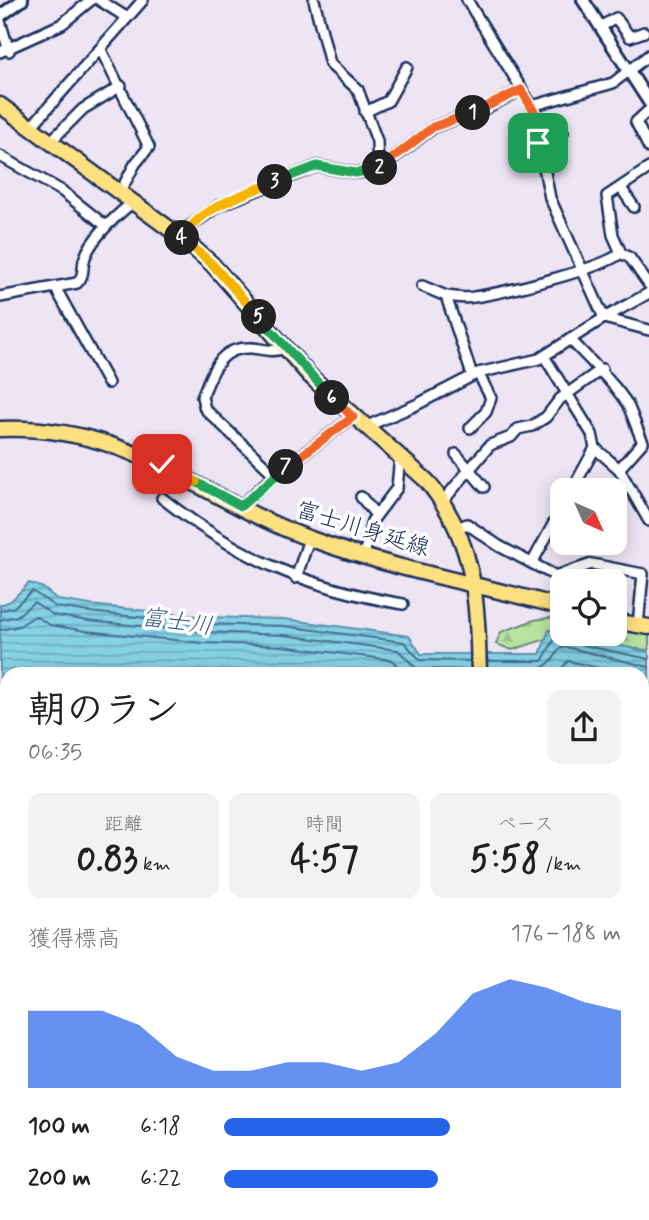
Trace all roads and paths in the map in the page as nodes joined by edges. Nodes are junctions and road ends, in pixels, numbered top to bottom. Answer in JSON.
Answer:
{"nodes":[{"id":1,"x":22,"y":0,"type":"edge"},
{"id":2,"x":91,"y":0,"type":"edge"},
{"id":3,"x":99,"y":0,"type":"edge"},
{"id":4,"x":143,"y":0,"type":"edge"},
{"id":5,"x":314,"y":0,"type":"edge"},
{"id":6,"x":467,"y":0,"type":"edge"},
{"id":7,"x":583,"y":0,"type":"edge"},
{"id":8,"x":0,"y":16,"type":"edge"},
{"id":9,"x":126,"y":17,"type":"junction"},
{"id":10,"x":0,"y":21,"type":"edge"},
{"id":11,"x":600,"y":27,"type":"junction"},
{"id":12,"x":644,"y":32,"type":"dead end"},
{"id":13,"x":101,"y":50,"type":"junction"},
{"id":14,"x":5,"y":51,"type":"edge"},
{"id":15,"x":649,"y":55,"type":"edge"},
{"id":16,"x":407,"y":67,"type":"dead end"},
{"id":17,"x":629,"y":71,"type":"junction"},
{"id":18,"x":121,"y":86,"type":"junction"},
{"id":19,"x":521,"y":90,"type":"junction"},
{"id":20,"x":649,"y":102,"type":"edge"},
{"id":21,"x":532,"y":106,"type":"junction"},
{"id":22,"x":2,"y":109,"type":"edge"},
{"id":23,"x":649,"y":110,"type":"edge"},
{"id":24,"x":365,"y":112,"type":"junction"},
{"id":25,"x":31,"y":127,"type":"junction"},
{"id":26,"x":563,"y":132,"type":"dead end"},
{"id":27,"x":51,"y":141,"type":"junction"},
{"id":28,"x":538,"y":143,"type":"junction"},
{"id":29,"x":649,"y":148,"type":"edge"},
{"id":30,"x":0,"y":156,"type":"edge"},
{"id":31,"x":649,"y":168,"type":"edge"},
{"id":32,"x":378,"y":170,"type":"junction"},
{"id":33,"x":621,"y":188,"type":"junction"},
{"id":34,"x":120,"y":192,"type":"junction"},
{"id":35,"x":133,"y":202,"type":"junction"},
{"id":36,"x":634,"y":207,"type":"dead end"},
{"id":37,"x":106,"y":226,"type":"junction"},
{"id":38,"x":182,"y":238,"type":"junction"},
{"id":39,"x":621,"y":253,"type":"junction"},
{"id":40,"x":583,"y":271,"type":"junction"},
{"id":41,"x":649,"y":285,"type":"edge"},
{"id":42,"x":422,"y":286,"type":"dead end"},
{"id":43,"x":55,"y":287,"type":"junction"},
{"id":44,"x":649,"y":293,"type":"edge"},
{"id":45,"x":446,"y":296,"type":"junction"},
{"id":46,"x":0,"y":297,"type":"edge"},
{"id":47,"x":604,"y":318,"type":"junction"},
{"id":48,"x":649,"y":330,"type":"edge"},
{"id":49,"x":570,"y":339,"type":"junction"},
{"id":50,"x":285,"y":348,"type":"junction"},
{"id":51,"x":544,"y":356,"type":"junction"},
{"id":52,"x":602,"y":369,"type":"junction"},
{"id":53,"x":475,"y":374,"type":"junction"},
{"id":54,"x":108,"y":383,"type":"dead end"},
{"id":55,"x":569,"y":393,"type":"junction"},
{"id":56,"x":353,"y":417,"type":"junction"},
{"id":57,"x":365,"y":427,"type":"junction"},
{"id":58,"x":470,"y":428,"type":"dead end"},
{"id":59,"x":0,"y":429,"type":"edge"},
{"id":60,"x":595,"y":448,"type":"junction"},
{"id":61,"x":456,"y":454,"type":"dead end"},
{"id":62,"x":400,"y":456,"type":"junction"},
{"id":63,"x":618,"y":468,"type":"junction"},
{"id":64,"x":469,"y":470,"type":"junction"},
{"id":65,"x":275,"y":475,"type":"junction"},
{"id":66,"x":579,"y":478,"type":"edge"},
{"id":67,"x":484,"y":487,"type":"dead end"},
{"id":68,"x":361,"y":497,"type":"dead end"},
{"id":69,"x":162,"y":498,"type":"dead end"},
{"id":70,"x":443,"y":501,"type":"junction"},
{"id":71,"x":241,"y":506,"type":"junction"},
{"id":72,"x":376,"y":514,"type":"junction"},
{"id":73,"x":649,"y":521,"type":"edge"},
{"id":74,"x":457,"y":528,"type":"junction"},
{"id":75,"x":550,"y":531,"type":"edge"},
{"id":76,"x":309,"y":538,"type":"junction"},
{"id":77,"x":364,"y":556,"type":"junction"},
{"id":78,"x":532,"y":563,"type":"junction"},
{"id":79,"x":581,"y":569,"type":"edge"},
{"id":80,"x":617,"y":569,"type":"edge"},
{"id":81,"x":627,"y":571,"type":"edge"},
{"id":82,"x":550,"y":574,"type":"edge"},
{"id":83,"x":646,"y":575,"type":"edge"},
{"id":84,"x":296,"y":578,"type":"junction"},
{"id":85,"x":474,"y":583,"type":"junction"},
{"id":86,"x":403,"y":604,"type":"dead end"},
{"id":87,"x":550,"y":604,"type":"edge"},
{"id":88,"x":643,"y":626,"type":"edge"},
{"id":89,"x":479,"y":667,"type":"edge"}],
"edges":[{"from":1,"to":8,"type":"street"},
{"from":2,"to":14,"type":"street"},
{"from":3,"to":9,"type":"street"},
{"from":4,"to":9,"type":"street"},
{"from":5,"to":24,"type":"street"},
{"from":6,"to":19,"type":"street"},
{"from":7,"to":11,"type":"street"},
{"from":9,"to":13,"type":"street"},
{"from":10,"to":14,"type":"street"},
{"from":11,"to":12,"type":"street"},
{"from":11,"to":17,"type":"street"},
{"from":13,"to":18,"type":"street"},
{"from":13,"to":25,"type":"street"},
{"from":15,"to":17,"type":"street"},
{"from":16,"to":24,"type":"street"},
{"from":17,"to":20,"type":"street"},
{"from":17,"to":21,"type":"street"},
{"from":18,"to":27,"type":"street"},
{"from":18,"to":34,"type":"street"},
{"from":19,"to":21,"type":"street"},
{"from":19,"to":32,"type":"street"},
{"from":21,"to":28,"type":"street"},
{"from":22,"to":25,"type":"main road"},
{"from":23,"to":29,"type":"street"},
{"from":24,"to":32,"type":"street"},
{"from":25,"to":27,"type":"main road"},
{"from":26,"to":28,"type":"street"},
{"from":27,"to":34,"type":"main road"},
{"from":28,"to":40,"type":"street"},
{"from":30,"to":37,"type":"street"},
{"from":31,"to":33,"type":"street"},
{"from":32,"to":38,"type":"street"},
{"from":33,"to":36,"type":"street"},
{"from":33,"to":39,"type":"street"},
{"from":34,"to":35,"type":"main road"},
{"from":35,"to":37,"type":"street"},
{"from":35,"to":38,"type":"main road"},
{"from":37,"to":43,"type":"street"},
{"from":38,"to":50,"type":"main road"},
{"from":39,"to":40,"type":"street"},
{"from":39,"to":41,"type":"street"},
{"from":40,"to":45,"type":"street"},
{"from":40,"to":47,"type":"street"},
{"from":42,"to":45,"type":"street"},
{"from":43,"to":46,"type":"street"},
{"from":43,"to":54,"type":"street"},
{"from":44,"to":47,"type":"street"},
{"from":45,"to":53,"type":"street"},
{"from":47,"to":48,"type":"street"},
{"from":47,"to":49,"type":"street"},
{"from":49,"to":51,"type":"street"},
{"from":49,"to":52,"type":"street"},
{"from":50,"to":56,"type":"main road"},
{"from":50,"to":65,"type":"street"},
{"from":51,"to":53,"type":"street"},
{"from":51,"to":55,"type":"street"},
{"from":52,"to":55,"type":"street"},
{"from":52,"to":63,"type":"street"},
{"from":53,"to":57,"type":"street"},
{"from":53,"to":58,"type":"street"},
{"from":55,"to":60,"type":"street"},
{"from":55,"to":64,"type":"street"},
{"from":56,"to":57,"type":"main road"},
{"from":56,"to":65,"type":"street"},
{"from":57,"to":62,"type":"main road"},
{"from":59,"to":71,"type":"main road","name":"富士川身延線"},
{"from":60,"to":63,"type":"street"},
{"from":60,"to":66,"type":"street"},
{"from":61,"to":64,"type":"street"},
{"from":62,"to":70,"type":"main road"},
{"from":62,"to":72,"type":"street"},
{"from":63,"to":73,"type":"street"},
{"from":64,"to":67,"type":"street"},
{"from":64,"to":70,"type":"street"},
{"from":65,"to":71,"type":"street"},
{"from":68,"to":72,"type":"street"},
{"from":69,"to":84,"type":"street"},
{"from":70,"to":74,"type":"main road"},
{"from":71,"to":76,"type":"main road","name":"富士川身延線"},
{"from":72,"to":77,"type":"street"},
{"from":74,"to":78,"type":"street"},
{"from":74,"to":85,"type":"main road"},
{"from":75,"to":78,"type":"street"},
{"from":76,"to":77,"type":"main road","name":"富士川身延線"},
{"from":76,"to":84,"type":"street"},
{"from":77,"to":85,"type":"main road","name":"富士川身延線"},
{"from":78,"to":82,"type":"street"},
{"from":79,"to":80,"type":"street"},
{"from":81,"to":83,"type":"street"},
{"from":83,"to":88,"type":"street"},
{"from":84,"to":86,"type":"street"},
{"from":85,"to":87,"type":"main road","name":"富士川身延線"},
{"from":85,"to":89,"type":"main road"}]}
